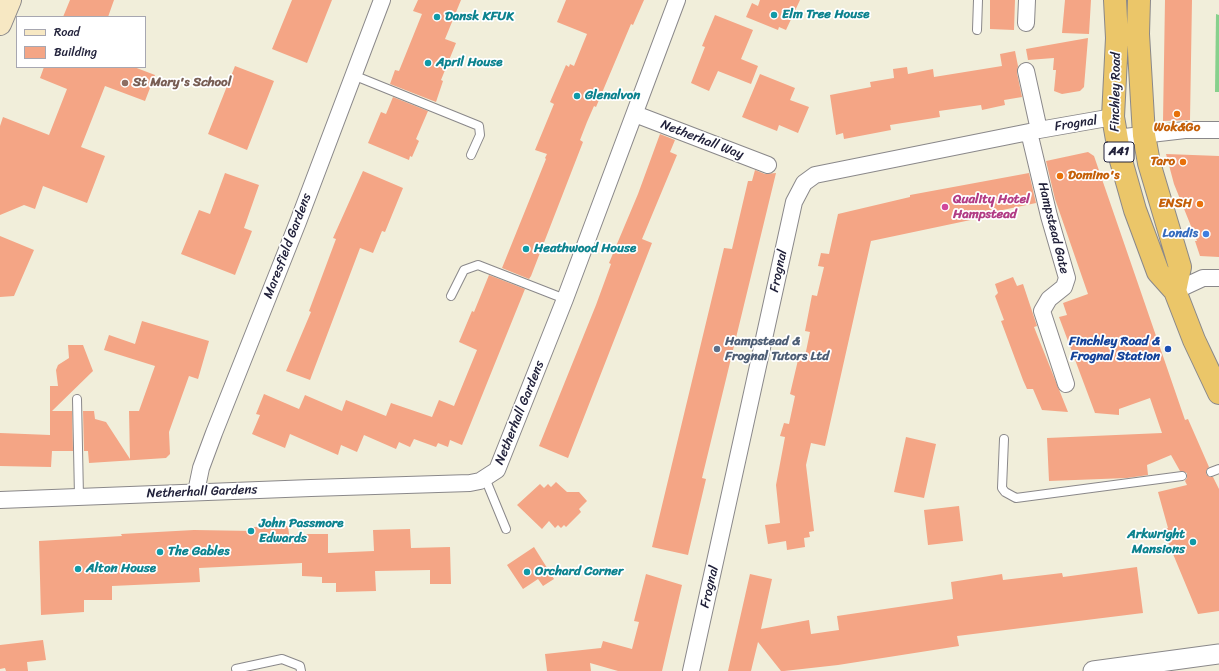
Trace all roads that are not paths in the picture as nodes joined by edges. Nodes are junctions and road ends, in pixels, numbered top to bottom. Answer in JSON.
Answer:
{"nodes":[{"id":1,"x":10,"y":0,"type":"edge"},
{"id":2,"x":382,"y":0,"type":"edge"},
{"id":3,"x":677,"y":0,"type":"edge"},
{"id":4,"x":978,"y":0,"type":"edge"},
{"id":5,"x":1027,"y":0,"type":"edge"},
{"id":6,"x":1115,"y":0,"type":"edge"},
{"id":7,"x":1139,"y":0,"type":"edge"},
{"id":8,"x":0,"y":24,"type":"edge"},
{"id":9,"x":1026,"y":24,"type":"dead end"},
{"id":10,"x":977,"y":30,"type":"dead end"},
{"id":11,"x":1026,"y":71,"type":"dead end"},
{"id":12,"x":353,"y":75,"type":"junction"},
{"id":13,"x":635,"y":114,"type":"junction"},
{"id":14,"x":1113,"y":117,"type":"junction"},
{"id":15,"x":1219,"y":130,"type":"edge"},
{"id":16,"x":1034,"y":131,"type":"junction"},
{"id":17,"x":1144,"y":135,"type":"junction"},
{"id":18,"x":1116,"y":138,"type":"junction"},
{"id":19,"x":472,"y":155,"type":"dead end"},
{"id":20,"x":768,"y":165,"type":"dead end"},
{"id":21,"x":1219,"y":278,"type":"edge"},
{"id":22,"x":1176,"y":291,"type":"junction"},
{"id":23,"x":451,"y":296,"type":"dead end"},
{"id":24,"x":565,"y":299,"type":"junction"},
{"id":25,"x":1066,"y":384,"type":"dead end"},
{"id":26,"x":1219,"y":393,"type":"edge"},
{"id":27,"x":77,"y":399,"type":"dead end"},
{"id":28,"x":1004,"y":439,"type":"dead end"},
{"id":29,"x":1182,"y":476,"type":"dead end"},
{"id":30,"x":485,"y":478,"type":"junction"},
{"id":31,"x":196,"y":492,"type":"junction"},
{"id":32,"x":79,"y":497,"type":"junction"},
{"id":33,"x":0,"y":500,"type":"edge"},
{"id":34,"x":506,"y":528,"type":"dead end"},
{"id":35,"x":1219,"y":654,"type":"edge"},
{"id":36,"x":236,"y":669,"type":"dead end"},
{"id":37,"x":301,"y":671,"type":"edge"},
{"id":38,"x":691,"y":671,"type":"edge"},
{"id":39,"x":1093,"y":671,"type":"edge"}],
"edges":[{"from":1,"to":8,"type":"main road"},
{"from":2,"to":12,"type":"street","name":"Maresfield Gardens"},
{"from":3,"to":13,"type":"street","name":"Netherhall Gardens"},
{"from":4,"to":10,"type":"lane"},
{"from":5,"to":9,"type":"street"},
{"from":6,"to":14,"type":"highway","name":"Finchley Road","number":"A41"},
{"from":7,"to":17,"type":"highway","name":"Finchley Road","number":"A41"},
{"from":11,"to":16,"type":"street"},
{"from":12,"to":19,"type":"lane"},
{"from":12,"to":31,"type":"street","name":"Maresfield Gardens"},
{"from":13,"to":20,"type":"street","name":"Netherhall Way"},
{"from":13,"to":24,"type":"street","name":"Netherhall Gardens"},
{"from":14,"to":16,"type":"street","name":"Frognal"},
{"from":14,"to":18,"type":"highway","name":"Finchley Road","number":"A41"},
{"from":15,"to":17,"type":"street"},
{"from":16,"to":25,"type":"street","name":"Hampstead Gate"},
{"from":16,"to":38,"type":"street","name":"Frognal"},
{"from":17,"to":18,"type":"street"},
{"from":17,"to":22,"type":"highway","name":"Finchley Road","number":"A41"},
{"from":18,"to":22,"type":"highway","name":"Finchley Road","number":"A41"},
{"from":21,"to":22,"type":"street"},
{"from":22,"to":26,"type":"highway","name":"Finchley Road","number":"A41"},
{"from":23,"to":24,"type":"lane"},
{"from":24,"to":30,"type":"street","name":"Netherhall Gardens"},
{"from":27,"to":32,"type":"lane"},
{"from":28,"to":29,"type":"lane"},
{"from":30,"to":31,"type":"street","name":"Netherhall Gardens"},
{"from":30,"to":34,"type":"lane"},
{"from":31,"to":32,"type":"street","name":"Netherhall Gardens"},
{"from":32,"to":33,"type":"street","name":"Netherhall Gardens"},
{"from":35,"to":39,"type":"street"},
{"from":36,"to":37,"type":"lane"}]}
